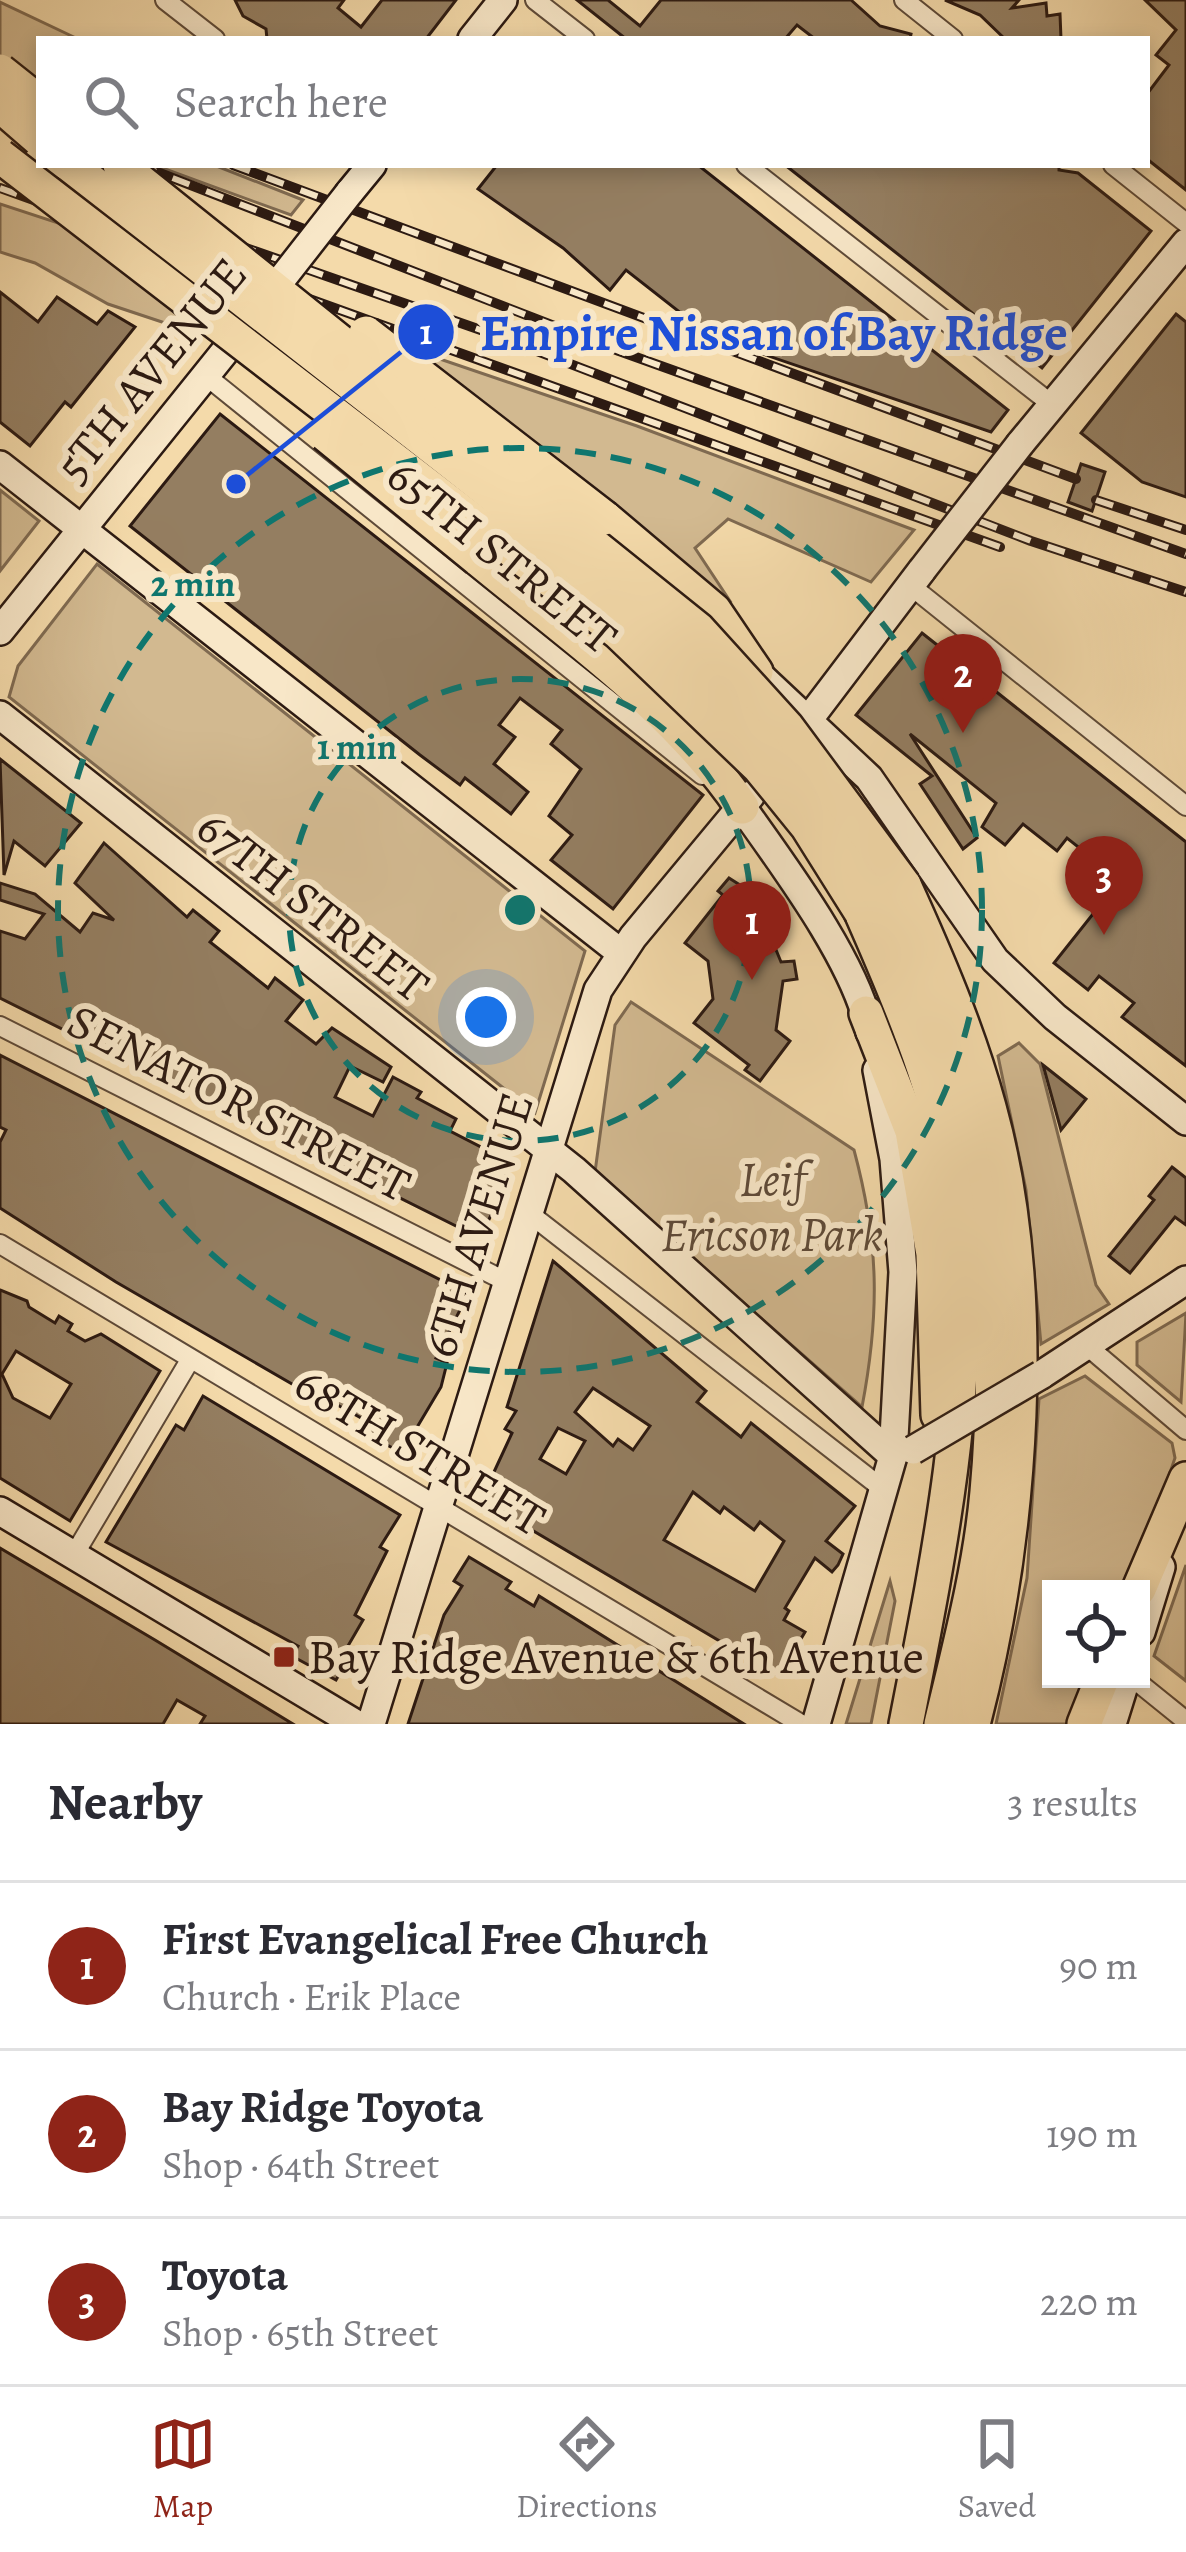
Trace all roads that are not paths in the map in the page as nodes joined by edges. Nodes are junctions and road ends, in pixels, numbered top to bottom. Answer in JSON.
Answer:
{"nodes":[{"id":1,"x":165,"y":0,"type":"edge"},
{"id":2,"x":503,"y":0,"type":"edge"},
{"id":3,"x":535,"y":0,"type":"edge"},
{"id":4,"x":904,"y":0,"type":"edge"},
{"id":5,"x":211,"y":36,"type":"edge"},
{"id":6,"x":474,"y":36,"type":"edge"},
{"id":7,"x":581,"y":36,"type":"edge"},
{"id":8,"x":949,"y":36,"type":"edge"},
{"id":9,"x":0,"y":71,"type":"edge"},
{"id":10,"x":0,"y":84,"type":"edge"},
{"id":11,"x":36,"y":100,"type":"edge"},
{"id":12,"x":0,"y":105,"type":"edge"},
{"id":13,"x":36,"y":114,"type":"edge"},
{"id":14,"x":36,"y":136,"type":"edge"},
{"id":15,"x":0,"y":139,"type":"edge"},
{"id":16,"x":0,"y":156,"type":"edge"},
{"id":17,"x":74,"y":168,"type":"edge"},
{"id":18,"x":102,"y":168,"type":"edge"},
{"id":19,"x":124,"y":168,"type":"edge"},
{"id":20,"x":370,"y":168,"type":"edge"},
{"id":21,"x":750,"y":168,"type":"edge"},
{"id":22,"x":1117,"y":168,"type":"edge"},
{"id":23,"x":59,"y":206,"type":"junction"},
{"id":24,"x":174,"y":208,"type":"junction"},
{"id":25,"x":1186,"y":223,"type":"edge"},
{"id":26,"x":1186,"y":243,"type":"edge"},
{"id":27,"x":268,"y":296,"type":"junction"},
{"id":28,"x":240,"y":333,"type":"junction"},
{"id":29,"x":206,"y":375,"type":"junction"},
{"id":30,"x":1054,"y":406,"type":"junction"},
{"id":31,"x":443,"y":432,"type":"dead end"},
{"id":32,"x":417,"y":463,"type":"dead end"},
{"id":33,"x":0,"y":465,"type":"edge"},
{"id":34,"x":81,"y":528,"type":"junction"},
{"id":35,"x":916,"y":578,"type":"junction"},
{"id":36,"x":0,"y":631,"type":"edge"},
{"id":37,"x":757,"y":672,"type":"joint"},
{"id":38,"x":0,"y":715,"type":"edge"},
{"id":39,"x":809,"y":718,"type":"junction"},
{"id":40,"x":746,"y":801,"type":"junction"},
{"id":41,"x":1186,"y":806,"type":"edge"},
{"id":42,"x":882,"y":898,"type":"junction"},
{"id":43,"x":621,"y":953,"type":"junction"},
{"id":44,"x":866,"y":1013,"type":"junction"},
{"id":45,"x":0,"y":1026,"type":"edge"},
{"id":46,"x":1186,"y":1121,"type":"edge"},
{"id":47,"x":548,"y":1150,"type":"junction"},
{"id":48,"x":530,"y":1214,"type":"junction"},
{"id":49,"x":0,"y":1244,"type":"edge"},
{"id":50,"x":1186,"y":1280,"type":"edge"},
{"id":51,"x":508,"y":1282,"type":"junction"},
{"id":52,"x":1086,"y":1345,"type":"junction"},
{"id":53,"x":190,"y":1360,"type":"junction"},
{"id":54,"x":1186,"y":1430,"type":"edge"},
{"id":55,"x":903,"y":1453,"type":"junction"},
{"id":56,"x":951,"y":1455,"type":"junction"},
{"id":57,"x":1186,"y":1481,"type":"edge"},
{"id":58,"x":883,"y":1489,"type":"junction"},
{"id":59,"x":439,"y":1507,"type":"junction"},
{"id":60,"x":0,"y":1510,"type":"edge"},
{"id":61,"x":74,"y":1555,"type":"junction"},
{"id":62,"x":1143,"y":1580,"type":"edge"},
{"id":63,"x":1150,"y":1602,"type":"edge"},
{"id":64,"x":1098,"y":1688,"type":"edge"},
{"id":65,"x":1126,"y":1688,"type":"edge"},
{"id":66,"x":1142,"y":1688,"type":"edge"},
{"id":67,"x":1186,"y":1720,"type":"edge"},
{"id":68,"x":356,"y":1724,"type":"edge"},
{"id":69,"x":371,"y":1724,"type":"edge"},
{"id":70,"x":801,"y":1724,"type":"edge"},
{"id":71,"x":816,"y":1724,"type":"edge"},
{"id":72,"x":906,"y":1724,"type":"edge"},
{"id":73,"x":941,"y":1724,"type":"edge"},
{"id":74,"x":973,"y":1724,"type":"edge"},
{"id":75,"x":1084,"y":1724,"type":"edge"},
{"id":76,"x":1112,"y":1724,"type":"edge"}],
"edges":[{"from":1,"to":5,"type":"street"},
{"from":2,"to":6,"type":"street"},
{"from":3,"to":7,"type":"street"},
{"from":4,"to":8,"type":"street"},
{"from":9,"to":11,"type":"highway","bridge":true},
{"from":10,"to":13,"type":"street"},
{"from":12,"to":14,"type":"highway","bridge":true},
{"from":15,"to":28,"type":"street","name":"65TH STREET"},
{"from":16,"to":23,"type":"highway","bridge":true},
{"from":17,"to":42,"type":"highway","bridge":true},
{"from":18,"to":27,"type":"street","name":"65TH STREET"},
{"from":19,"to":24,"type":"highway","bridge":true},
{"from":20,"to":27,"type":"street","name":"5TH AVENUE","bridge":true},
{"from":21,"to":30,"type":"street"},
{"from":22,"to":25,"type":"street"},
{"from":23,"to":40,"type":"highway","bridge":true},
{"from":23,"to":42,"type":"highway","bridge":true},
{"from":24,"to":37,"type":"highway","bridge":true},
{"from":24,"to":42,"type":"highway","bridge":true},
{"from":26,"to":30,"type":"street"},
{"from":27,"to":28,"type":"street","name":"5TH AVENUE","bridge":true},
{"from":27,"to":31,"type":"street","name":"65TH STREET","bridge":true},
{"from":28,"to":29,"type":"street","name":"5TH AVENUE"},
{"from":28,"to":32,"type":"street","name":"65TH STREET"},
{"from":29,"to":34,"type":"street","name":"5TH AVENUE"},
{"from":29,"to":40,"type":"street","name":"65TH STREET"},
{"from":30,"to":35,"type":"street","bridge":true},
{"from":33,"to":34,"type":"street"},
{"from":34,"to":36,"type":"street","name":"5TH AVENUE"},
{"from":34,"to":43,"type":"street"},
{"from":35,"to":39,"type":"street"},
{"from":35,"to":41,"type":"street"},
{"from":37,"to":39,"type":"street"},
{"from":38,"to":47,"type":"street","name":"67TH STREET"},
{"from":39,"to":46,"type":"street"},
{"from":40,"to":43,"type":"street","name":"6TH AVENUE"},
{"from":40,"to":44,"type":"street"},
{"from":42,"to":56,"type":"highway"},
{"from":42,"to":73,"type":"highway"},
{"from":42,"to":74,"type":"highway"},
{"from":43,"to":47,"type":"street","name":"6TH AVENUE"},
{"from":44,"to":55,"type":"street"},
{"from":44,"to":56,"type":"highway"},
{"from":45,"to":51,"type":"street","name":"SENATOR STREET"},
{"from":47,"to":48,"type":"street","name":"6TH AVENUE"},
{"from":47,"to":55,"type":"street","name":"67TH STREET"},
{"from":48,"to":51,"type":"street","name":"6TH AVENUE"},
{"from":48,"to":58,"type":"street"},
{"from":49,"to":53,"type":"street","name":"68TH STREET"},
{"from":50,"to":52,"type":"street"},
{"from":51,"to":59,"type":"street","name":"6TH AVENUE"},
{"from":52,"to":54,"type":"street"},
{"from":52,"to":55,"type":"street","bridge":true},
{"from":53,"to":59,"type":"street","name":"68TH STREET"},
{"from":53,"to":61,"type":"street"},
{"from":55,"to":58,"type":"street"},
{"from":56,"to":72,"type":"highway"},
{"from":57,"to":62,"type":"highway"},
{"from":57,"to":63,"type":"street"},
{"from":58,"to":71,"type":"street"},
{"from":59,"to":69,"type":"street","name":"6TH AVENUE"},
{"from":59,"to":70,"type":"street","name":"68TH STREET"},
{"from":60,"to":61,"type":"street"},
{"from":61,"to":68,"type":"street"},
{"from":64,"to":75,"type":"highway"},
{"from":65,"to":76,"type":"street"},
{"from":66,"to":67,"type":"street"}]}
